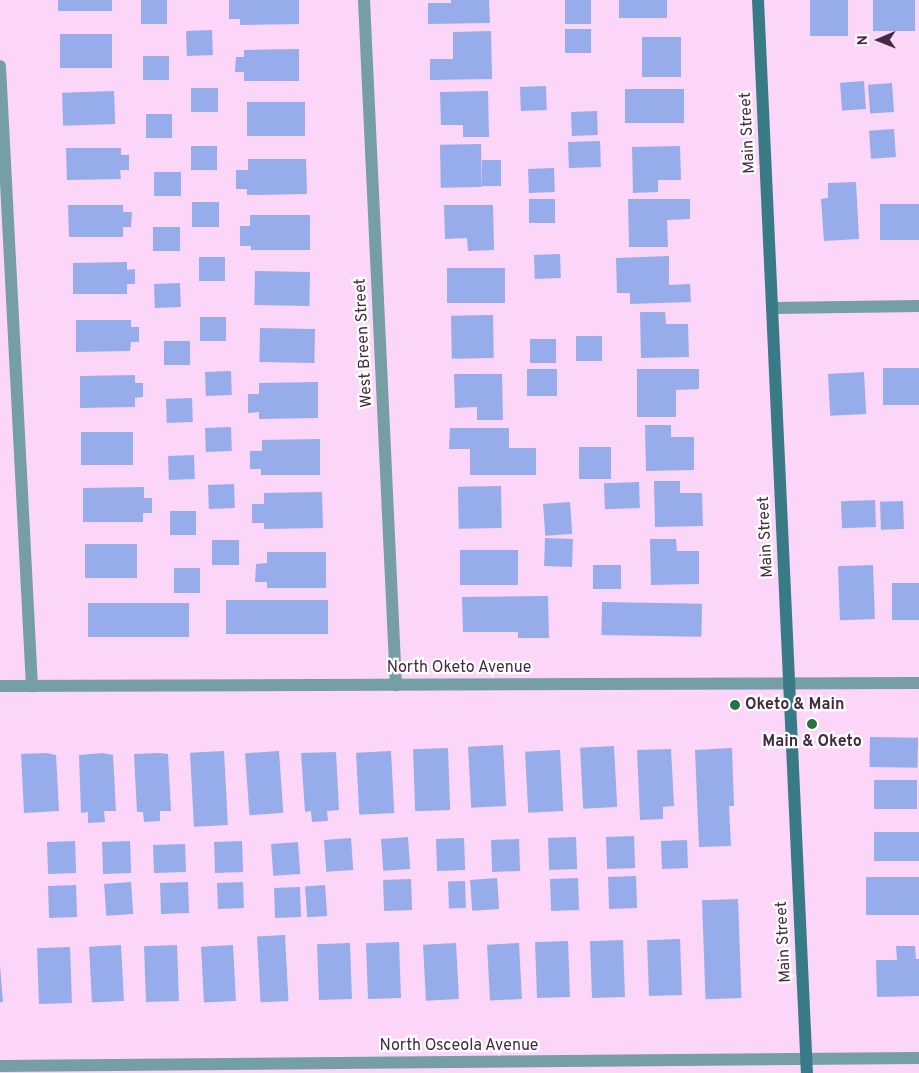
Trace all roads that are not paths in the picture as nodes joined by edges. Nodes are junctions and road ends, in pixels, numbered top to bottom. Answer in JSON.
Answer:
{"nodes":[{"id":1,"x":364,"y":0,"type":"edge"},
{"id":2,"x":758,"y":0,"type":"edge"},
{"id":3,"x":0,"y":66,"type":"edge"},
{"id":4,"x":919,"y":306,"type":"edge"},
{"id":5,"x":772,"y":308,"type":"junction"},
{"id":6,"x":919,"y":682,"type":"edge"},
{"id":7,"x":789,"y":683,"type":"junction"},
{"id":8,"x":396,"y":685,"type":"junction"},
{"id":9,"x":0,"y":686,"type":"edge"},
{"id":10,"x":32,"y":686,"type":"junction"},
{"id":11,"x":919,"y":1058,"type":"edge"},
{"id":12,"x":806,"y":1059,"type":"junction"},
{"id":13,"x":0,"y":1066,"type":"edge"},
{"id":14,"x":807,"y":1073,"type":"edge"}],
"edges":[{"from":1,"to":8,"type":"street","name":"West Breen Street"},
{"from":2,"to":5,"type":"street","name":"Main Street"},
{"from":3,"to":10,"type":"street"},
{"from":4,"to":5,"type":"street"},
{"from":5,"to":7,"type":"street","name":"Main Street"},
{"from":6,"to":7,"type":"street","name":"North Oketo Avenue"},
{"from":7,"to":8,"type":"street","name":"North Oketo Avenue"},
{"from":7,"to":12,"type":"street","name":"Main Street"},
{"from":8,"to":10,"type":"street","name":"North Oketo Avenue"},
{"from":9,"to":10,"type":"street","name":"North Oketo Avenue"},
{"from":11,"to":12,"type":"street","name":"North Osceola Avenue"},
{"from":12,"to":13,"type":"street","name":"North Osceola Avenue"},
{"from":12,"to":14,"type":"street","name":"Main Street"}]}
